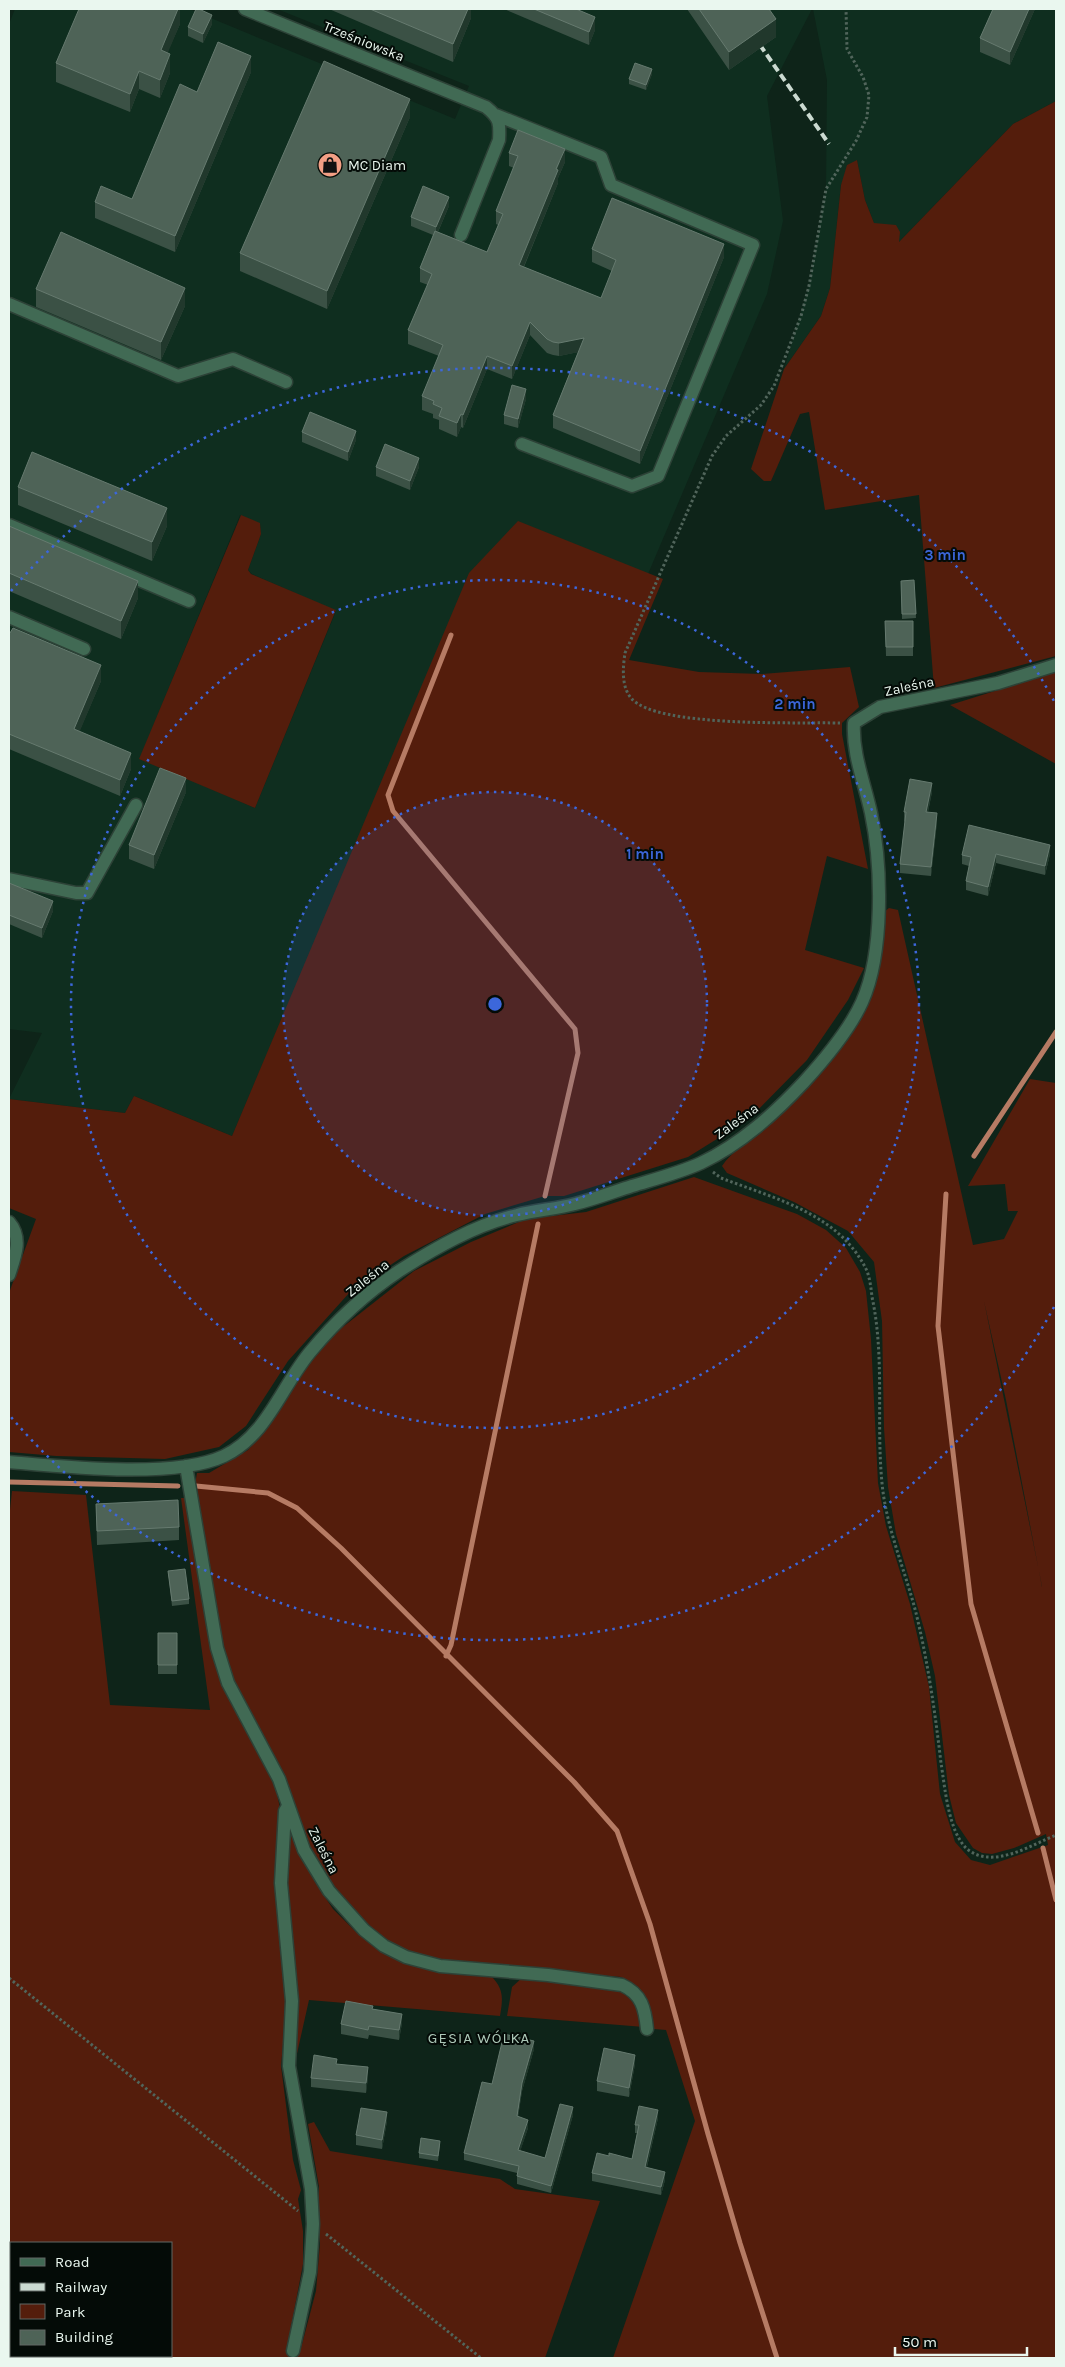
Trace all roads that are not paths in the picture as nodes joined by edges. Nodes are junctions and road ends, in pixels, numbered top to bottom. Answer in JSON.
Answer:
{"nodes":[{"id":1,"x":246,"y":9,"type":"edge"},
{"id":2,"x":496,"y":115,"type":"junction"},
{"id":3,"x":461,"y":235,"type":"dead end"},
{"id":4,"x":9,"y":304,"type":"edge"},
{"id":5,"x":286,"y":382,"type":"dead end"},
{"id":6,"x":522,"y":444,"type":"dead end"},
{"id":7,"x":9,"y":525,"type":"edge"},
{"id":8,"x":189,"y":601,"type":"dead end"},
{"id":9,"x":9,"y":617,"type":"edge"},
{"id":10,"x":84,"y":649,"type":"dead end"},
{"id":11,"x":1056,"y":665,"type":"edge"},
{"id":12,"x":136,"y":805,"type":"dead end"},
{"id":13,"x":9,"y":879,"type":"edge"},
{"id":14,"x":9,"y":1222,"type":"edge"},
{"id":15,"x":9,"y":1275,"type":"edge"},
{"id":16,"x":9,"y":1462,"type":"edge"},
{"id":17,"x":186,"y":1466,"type":"junction"},
{"id":18,"x":288,"y":1805,"type":"junction"},
{"id":19,"x":647,"y":2029,"type":"dead end"},
{"id":20,"x":293,"y":2350,"type":"dead end"}],
"edges":[{"from":1,"to":2,"type":"street","name":"Trześniowska"},
{"from":2,"to":3,"type":"street"},
{"from":2,"to":6,"type":"street","name":"Trześniowska"},
{"from":4,"to":5,"type":"street"},
{"from":7,"to":8,"type":"street"},
{"from":9,"to":10,"type":"street"},
{"from":11,"to":17,"type":"street","name":"Zaleśna"},
{"from":12,"to":13,"type":"street"},
{"from":14,"to":15,"type":"street"},
{"from":16,"to":17,"type":"street","name":"Zaleśna"},
{"from":17,"to":18,"type":"street","name":"Zaleśna"},
{"from":18,"to":19,"type":"street","name":"Zaleśna"},
{"from":18,"to":20,"type":"street"}]}
